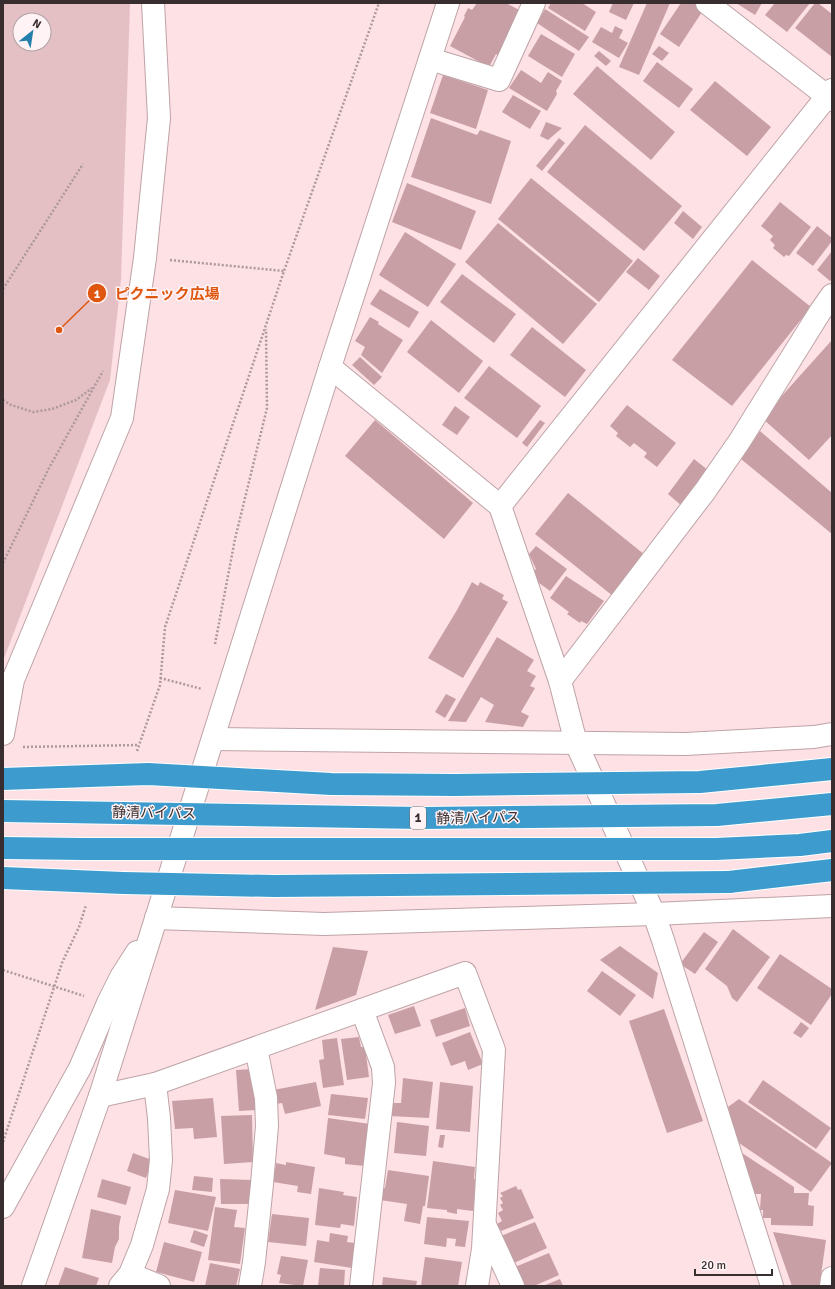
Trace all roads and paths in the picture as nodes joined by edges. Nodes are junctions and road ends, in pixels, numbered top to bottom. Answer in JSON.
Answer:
{"nodes":[{"id":1,"x":153,"y":3,"type":"edge"},
{"id":2,"x":379,"y":3,"type":"edge"},
{"id":3,"x":448,"y":3,"type":"edge"},
{"id":4,"x":534,"y":3,"type":"edge"},
{"id":5,"x":707,"y":3,"type":"edge"},
{"id":6,"x":430,"y":59,"type":"junction"},
{"id":7,"x":830,"y":95,"type":"edge"},
{"id":8,"x":83,"y":164,"type":"dead end"},
{"id":9,"x":145,"y":258,"type":"junction"},
{"id":10,"x":284,"y":271,"type":"junction"},
{"id":11,"x":3,"y":289,"type":"edge"},
{"id":12,"x":832,"y":295,"type":"edge"},
{"id":13,"x":266,"y":326,"type":"junction"},
{"id":14,"x":106,"y":365,"type":"dead end"},
{"id":15,"x":330,"y":367,"type":"junction"},
{"id":16,"x":93,"y":387,"type":"junction"},
{"id":17,"x":3,"y":400,"type":"edge"},
{"id":18,"x":500,"y":506,"type":"junction"},
{"id":19,"x":3,"y":563,"type":"edge"},
{"id":20,"x":165,"y":627,"type":"dead end"},
{"id":21,"x":215,"y":645,"type":"dead end"},
{"id":22,"x":160,"y":678,"type":"dead end"},
{"id":23,"x":560,"y":681,"type":"junction"},
{"id":24,"x":207,"y":691,"type":"dead end"},
{"id":25,"x":832,"y":734,"type":"edge"},
{"id":26,"x":213,"y":739,"type":"junction"},
{"id":27,"x":11,"y":741,"type":"edge"},
{"id":28,"x":576,"y":743,"type":"junction"},
{"id":29,"x":139,"y":745,"type":"dead end"},
{"id":30,"x":832,"y":769,"type":"edge"},
{"id":31,"x":3,"y":779,"type":"edge"},
{"id":32,"x":832,"y":804,"type":"edge"},
{"id":33,"x":3,"y":811,"type":"edge"},
{"id":34,"x":832,"y":841,"type":"edge"},
{"id":35,"x":3,"y":848,"type":"edge"},
{"id":36,"x":832,"y":870,"type":"edge"},
{"id":37,"x":3,"y":878,"type":"edge"},
{"id":38,"x":832,"y":906,"type":"edge"},
{"id":39,"x":654,"y":914,"type":"junction"},
{"id":40,"x":155,"y":923,"type":"junction"},
{"id":41,"x":3,"y":970,"type":"edge"},
{"id":42,"x":108,"y":1003,"type":"junction"},
{"id":43,"x":362,"y":1010,"type":"junction"},
{"id":44,"x":256,"y":1048,"type":"junction"},
{"id":45,"x":155,"y":1084,"type":"junction"},
{"id":46,"x":100,"y":1096,"type":"junction"},
{"id":47,"x":3,"y":1207,"type":"edge"},
{"id":48,"x":484,"y":1223,"type":"junction"},
{"id":49,"x":832,"y":1278,"type":"edge"},
{"id":50,"x":125,"y":1280,"type":"edge"},
{"id":51,"x":33,"y":1286,"type":"edge"},
{"id":52,"x":159,"y":1286,"type":"edge"},
{"id":53,"x":250,"y":1286,"type":"edge"},
{"id":54,"x":361,"y":1286,"type":"edge"},
{"id":55,"x":477,"y":1286,"type":"edge"},
{"id":56,"x":513,"y":1286,"type":"edge"},
{"id":57,"x":772,"y":1286,"type":"edge"},
{"id":58,"x":830,"y":1286,"type":"edge"}],
"edges":[{"from":1,"to":9,"type":"street"},
{"from":2,"to":10,"type":"path"},
{"from":3,"to":6,"type":"street"},
{"from":4,"to":6,"type":"street"},
{"from":5,"to":7,"type":"street"},
{"from":6,"to":15,"type":"street"},
{"from":7,"to":18,"type":"street"},
{"from":8,"to":11,"type":"path"},
{"from":9,"to":10,"type":"path"},
{"from":9,"to":27,"type":"street"},
{"from":10,"to":13,"type":"path"},
{"from":12,"to":23,"type":"street"},
{"from":13,"to":20,"type":"path"},
{"from":13,"to":21,"type":"path"},
{"from":14,"to":16,"type":"path"},
{"from":15,"to":18,"type":"street"},
{"from":15,"to":26,"type":"street"},
{"from":16,"to":17,"type":"path"},
{"from":16,"to":19,"type":"path"},
{"from":18,"to":23,"type":"street"},
{"from":22,"to":24,"type":"path"},
{"from":23,"to":28,"type":"street"},
{"from":25,"to":28,"type":"street"},
{"from":26,"to":28,"type":"street"},
{"from":26,"to":40,"type":"street"},
{"from":27,"to":29,"type":"path"},
{"from":28,"to":39,"type":"street"},
{"from":30,"to":31,"type":"highway","bridge":true},
{"from":32,"to":33,"type":"highway","name":"静清バイパス","number":"1","bridge":true},
{"from":34,"to":35,"type":"highway","number":"1","bridge":true},
{"from":36,"to":37,"type":"highway","bridge":true},
{"from":38,"to":39,"type":"street"},
{"from":39,"to":40,"type":"street"},
{"from":39,"to":57,"type":"street"},
{"from":40,"to":42,"type":"street"},
{"from":40,"to":46,"type":"street"},
{"from":41,"to":42,"type":"path"},
{"from":42,"to":47,"type":"street"},
{"from":43,"to":44,"type":"street"},
{"from":43,"to":48,"type":"street"},
{"from":43,"to":54,"type":"street"},
{"from":44,"to":45,"type":"street"},
{"from":44,"to":53,"type":"street"},
{"from":45,"to":46,"type":"street"},
{"from":45,"to":50,"type":"street"},
{"from":46,"to":51,"type":"street"},
{"from":48,"to":55,"type":"street"},
{"from":48,"to":56,"type":"street"},
{"from":49,"to":58,"type":"street"},
{"from":50,"to":52,"type":"street"}]}
